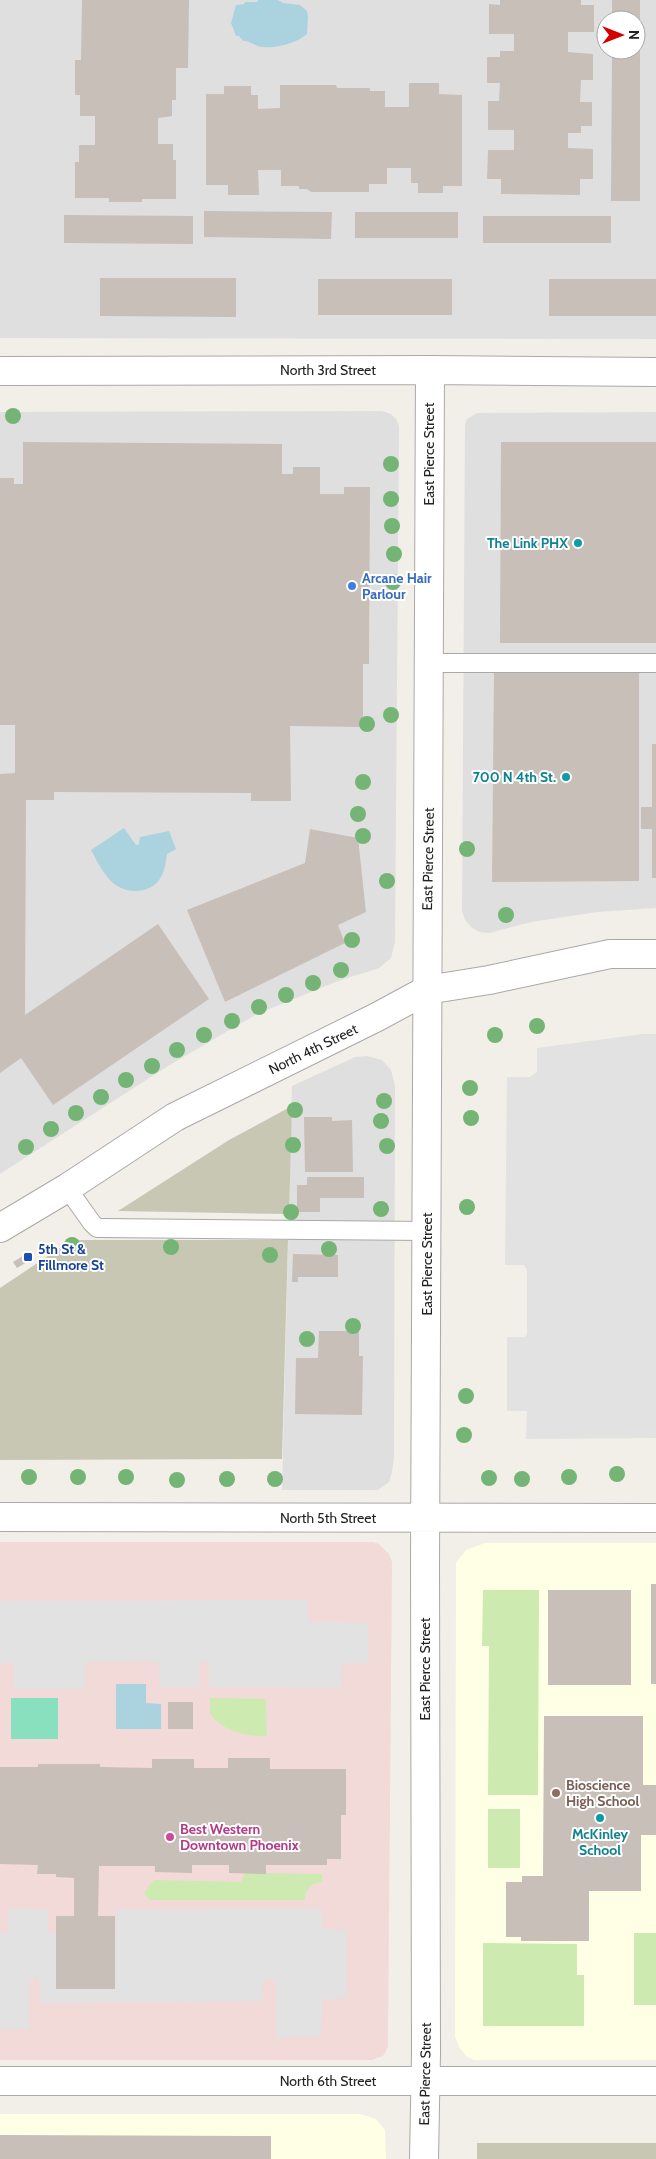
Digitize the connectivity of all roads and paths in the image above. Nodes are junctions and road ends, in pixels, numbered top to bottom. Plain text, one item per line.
1 (430, 370) junction
2 (0, 371) edge
3 (656, 372) edge
4 (429, 663) junction
5 (656, 663) edge
6 (656, 954) edge
7 (428, 990) junction
8 (67, 1188) junction
9 (0, 1228) edge
10 (427, 1231) junction
11 (0, 1517) edge
12 (426, 1518) junction
13 (656, 1518) edge
14 (0, 2081) edge
15 (424, 2081) junction
16 (656, 2081) edge
17 (424, 2159) edge

1 - 2 street, North 3rd Street
1 - 3 street, North 3rd Street
1 - 4 street, East Pierce Street
4 - 5 lane
4 - 7 street, East Pierce Street
6 - 7 street, North 4th Street
7 - 8 street, North 4th Street
7 - 10 street, East Pierce Street
8 - 9 street, North 4th Street
8 - 10 lane
10 - 12 street, East Pierce Street
11 - 12 street, North 5th Street
12 - 13 street, North 5th Street
12 - 15 street, East Pierce Street
14 - 15 street, North 6th Street
15 - 16 street, North 6th Street
15 - 17 street, East Pierce Street

